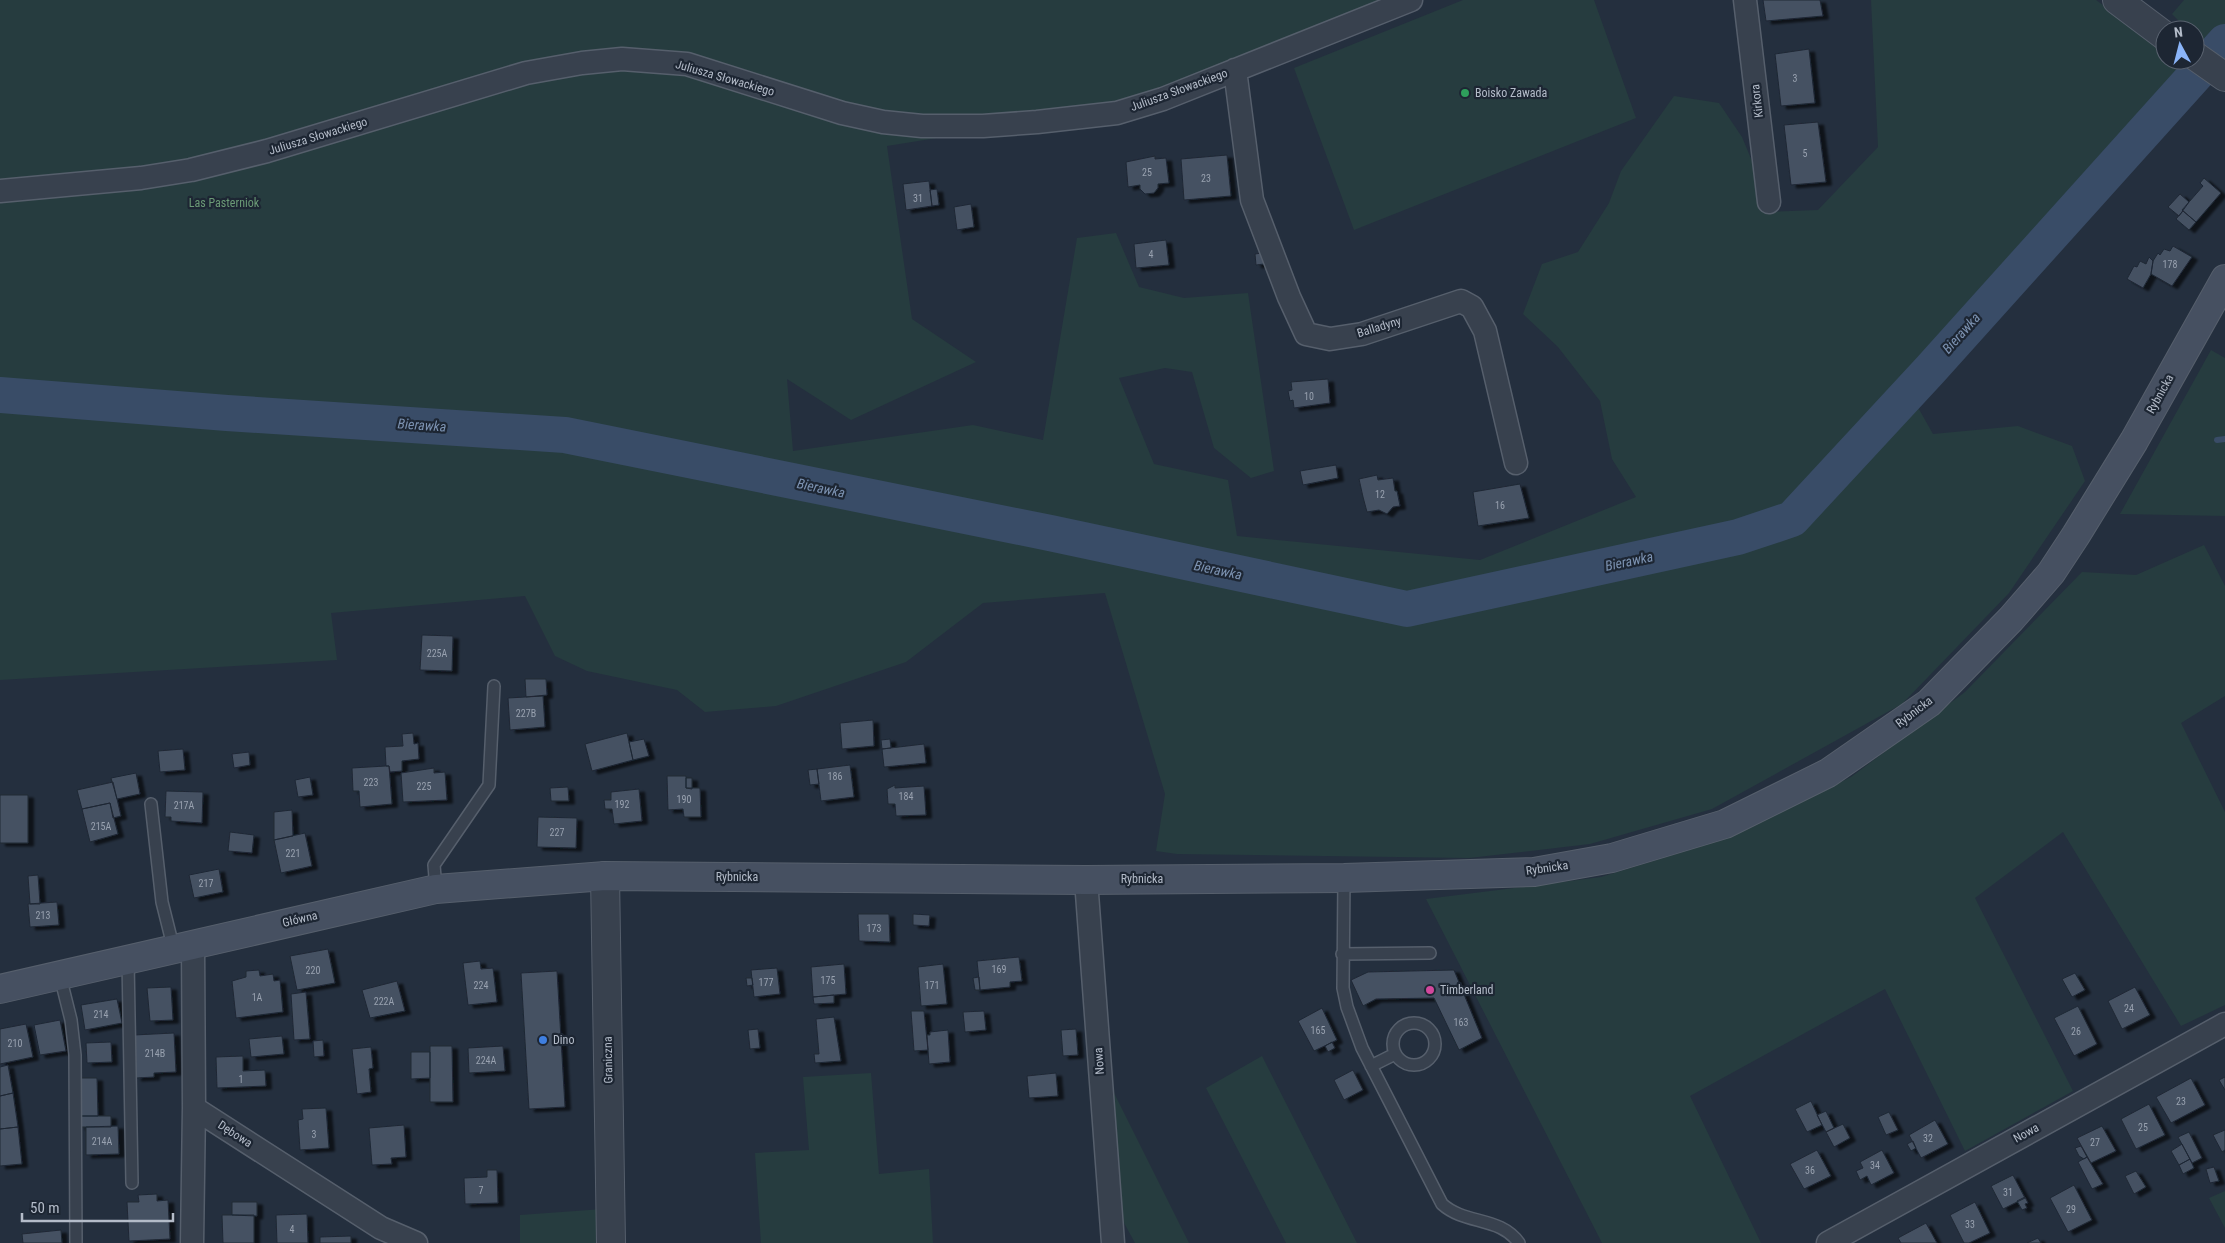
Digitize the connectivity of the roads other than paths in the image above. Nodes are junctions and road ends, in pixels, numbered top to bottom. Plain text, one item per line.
1 (1411, 0) edge
2 (1744, 0) edge
3 (2117, 0) edge
4 (2155, 28) edge
5 (2205, 62) edge
6 (1235, 70) junction
7 (2225, 76) edge
8 (0, 191) edge
9 (1769, 202) dead end
10 (2225, 279) edge
11 (1516, 463) dead end
12 (494, 686) dead end
13 (151, 804) dead end
14 (605, 876) junction
15 (1344, 878) junction
16 (1086, 880) junction
17 (436, 889) junction
18 (183, 947) junction
19 (1342, 954) junction
20 (1430, 954) dead end
21 (128, 960) junction
22 (60, 976) junction
23 (0, 989) edge
24 (2225, 1024) edge
25 (1395, 1054) dead end
26 (1370, 1066) junction
27 (194, 1108) junction
28 (132, 1183) dead end
29 (381, 1235) edge
30 (76, 1243) edge
31 (192, 1243) edge
32 (416, 1243) edge
33 (611, 1243) edge
34 (1113, 1243) edge
35 (1519, 1243) edge
36 (1828, 1243) edge

1 - 6 street, Juliusza Słowackiego
2 - 9 street, Kirkora
3 - 4 street
5 - 7 street
6 - 8 street, Juliusza Słowackiego
6 - 11 street, Balladyny
10 - 15 main road, Rybnicka
12 - 17 lane
13 - 18 lane
14 - 16 main road, Rybnicka
14 - 17 main road, Główna
14 - 33 street, Graniczna
15 - 16 main road, Rybnicka
15 - 19 lane
16 - 34 street, Nowa
17 - 18 main road, Główna
18 - 21 main road, Główna
18 - 27 street
19 - 20 lane
19 - 26 lane
21 - 22 main road, Główna
21 - 28 lane
22 - 23 main road, Główna
22 - 30 lane
24 - 36 street, Nowa
25 - 26 lane
26 - 35 lane
27 - 29 street, Dębowa
27 - 31 street
29 - 32 street, Dębowa

